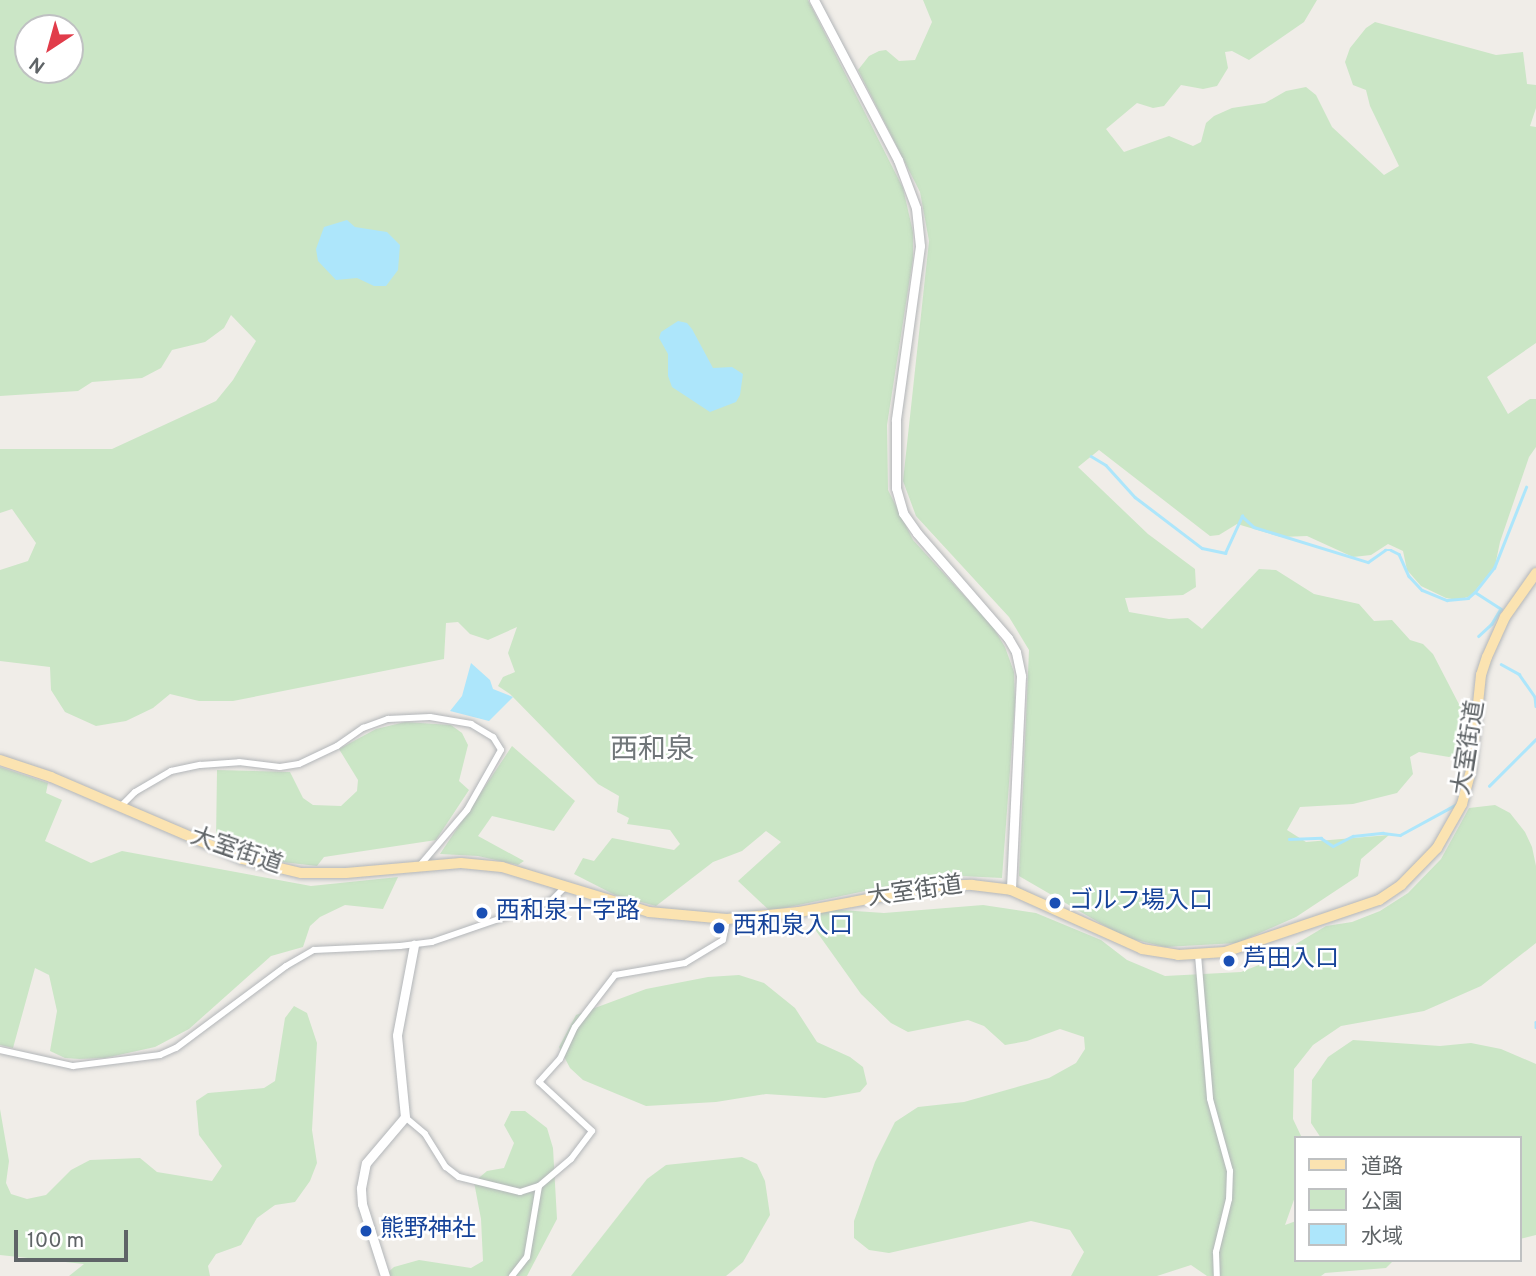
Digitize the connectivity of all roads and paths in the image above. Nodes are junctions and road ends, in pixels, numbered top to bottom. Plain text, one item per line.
1 (814, 0) edge
2 (1536, 573) edge
3 (0, 760) edge
4 (120, 807) junction
5 (421, 864) junction
6 (566, 886) junction
7 (1011, 890) junction
8 (727, 919) junction
9 (414, 945) junction
10 (1198, 955) junction
11 (0, 1050) edge
12 (405, 1117) junction
13 (539, 1186) junction
14 (385, 1276) edge
15 (512, 1276) edge
16 (1217, 1276) edge

1 - 7 street
2 - 10 main road, 大室街道
3 - 4 main road, 大室街道
4 - 5 main road, 大室街道
4 - 5 street
5 - 6 main road, 大室街道
6 - 8 main road, 大室街道
6 - 9 street
7 - 8 main road, 大室街道
7 - 10 main road, 大室街道
8 - 13 street
9 - 11 street
9 - 12 street
10 - 16 street
12 - 13 street
12 - 14 street
13 - 15 street

